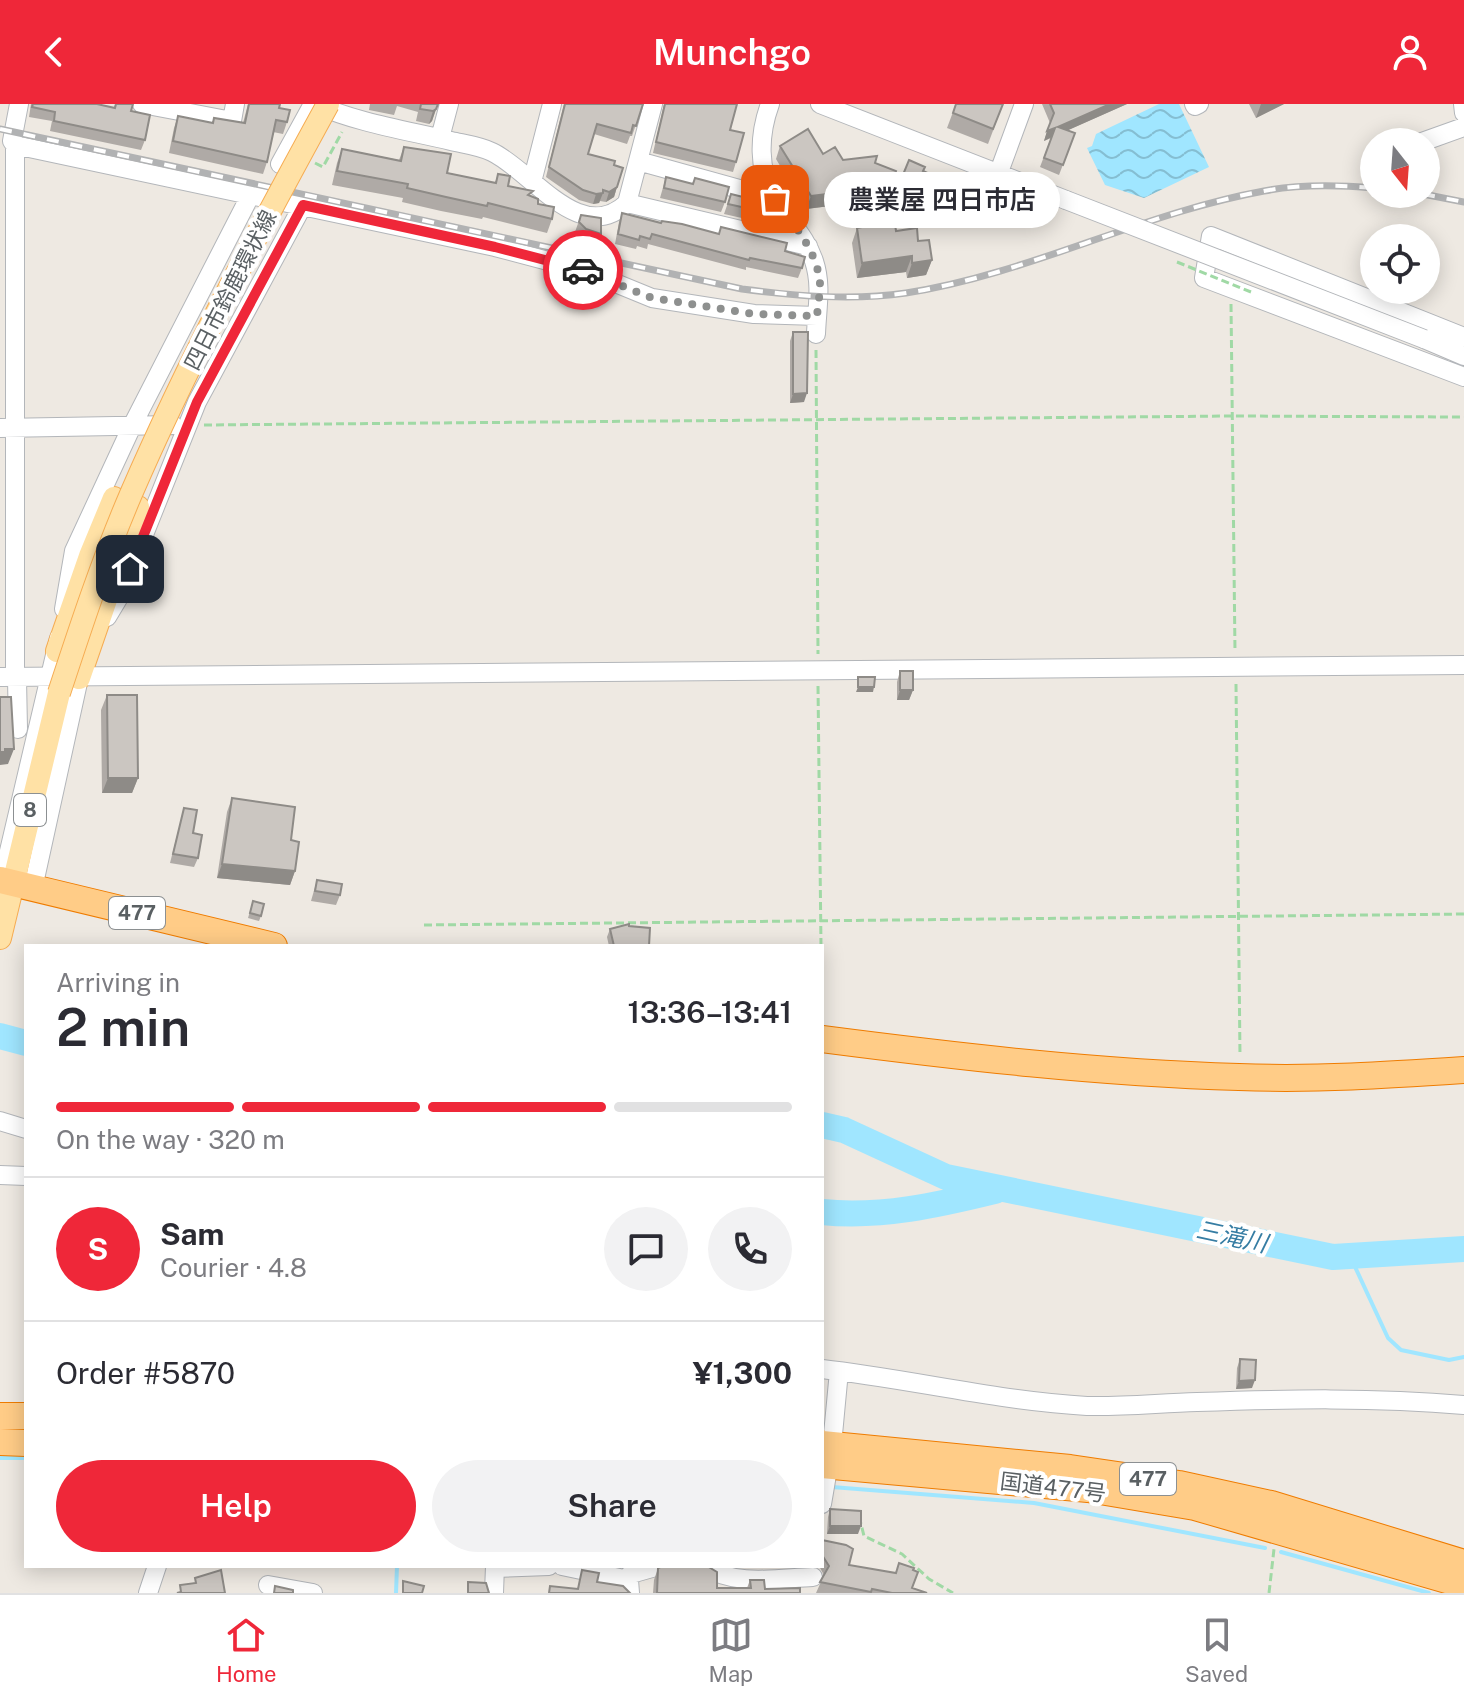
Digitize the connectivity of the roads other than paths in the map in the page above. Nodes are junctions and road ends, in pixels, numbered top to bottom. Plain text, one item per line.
1 (19, 104) edge
2 (142, 104) edge
3 (235, 104) edge
4 (314, 104) edge
5 (328, 104) edge
6 (449, 104) edge
7 (552, 104) edge
8 (653, 104) edge
9 (770, 104) edge
10 (820, 104) edge
11 (1024, 104) edge
12 (1463, 104) edge
13 (1464, 113) edge
14 (1464, 127) edge
15 (1440, 136) edge
16 (440, 138) junction
17 (15, 145) junction
18 (638, 161) junction
19 (280, 164) dead end
20 (999, 172) junction
21 (7, 179) edge
22 (532, 182) junction
23 (251, 194) junction
24 (775, 199) junction
25 (627, 203) junction
26 (303, 205) junction
27 (808, 246) junction
28 (208, 280) junction
29 (251, 302) junction
30 (217, 311) junction
31 (1464, 337) edge
32 (1464, 356) edge
33 (1464, 377) edge
34 (188, 425) junction
35 (132, 426) junction
36 (7, 428) edge
37 (95, 632) junction
38 (57, 651) junction
39 (1464, 665) edge
40 (11, 678) edge
41 (79, 678) junction
42 (54, 685) junction
43 (18, 729) dead end
44 (12, 883) edge
45 (1, 932) edge
46 (266, 944) edge
47 (824, 1039) edge
48 (1464, 1070) edge
49 (0, 1121) edge
50 (24, 1128) edge
51 (0, 1175) edge
52 (24, 1176) edge
53 (830, 1370) edge
54 (1464, 1405) edge
55 (0, 1416) edge
56 (24, 1416) edge
57 (0, 1442) edge
58 (24, 1443) edge
59 (826, 1455) edge
60 (824, 1480) edge
61 (1464, 1563) edge
62 (156, 1568) edge
63 (272, 1568) edge
64 (495, 1568) edge
65 (569, 1568) edge
66 (652, 1568) edge
67 (707, 1568) edge
68 (813, 1579) edge
69 (721, 1584) edge
70 (1464, 1584) edge
71 (628, 1586) edge
72 (267, 1589) edge
73 (148, 1593) edge
74 (313, 1593) edge
75 (494, 1593) edge
76 (1463, 1593) edge

1 - 17 street
2 - 3 street
4 - 16 street
4 - 19 street
5 - 30 main road, 四日市鈴鹿環状線 / 8, bridge
6 - 16 street
7 - 22 street
8 - 18 street
9 - 24 street
10 - 20 street
11 - 20 street
12 - 13 street
14 - 15 street
16 - 22 street
17 - 21 street
17 - 23 street
18 - 24 street
18 - 25 street
20 - 32 street, bridge
21 - 36 street
22 - 25 street
23 - 26 street
23 - 28 street
24 - 27 street
25 - 27 street
26 - 27 street
26 - 29 street
28 - 29 street
28 - 35 street
29 - 34 street
30 - 37 main road, 8, bridge
30 - 38 main road, 8, bridge
30 - 42 main road, 四日市鈴鹿環状線 / 8, bridge
31 - 33 street
34 - 35 street
34 - 37 street
35 - 36 street
35 - 38 street
36 - 40 street
37 - 41 main road, 8
38 - 42 street
39 - 41 street
40 - 42 street
40 - 43 street
41 - 42 street
41 - 44 street
42 - 44 main road, 四日市鈴鹿環状線 / 8
44 - 45 main road, 四日市鈴鹿環状線 / 8
44 - 46 highway, 477
47 - 48 highway
49 - 50 street
51 - 52 street
53 - 54 street
53 - 59 street
55 - 56 highway
57 - 58 highway
59 - 60 street
59 - 61 highway, 国道477号 / 477
59 - 70 highway, 国道477号 / 477
62 - 73 street
63 - 72 street
64 - 75 street
65 - 71 street
66 - 71 street
67 - 69 street
68 - 69 street
70 - 76 street
72 - 74 street

